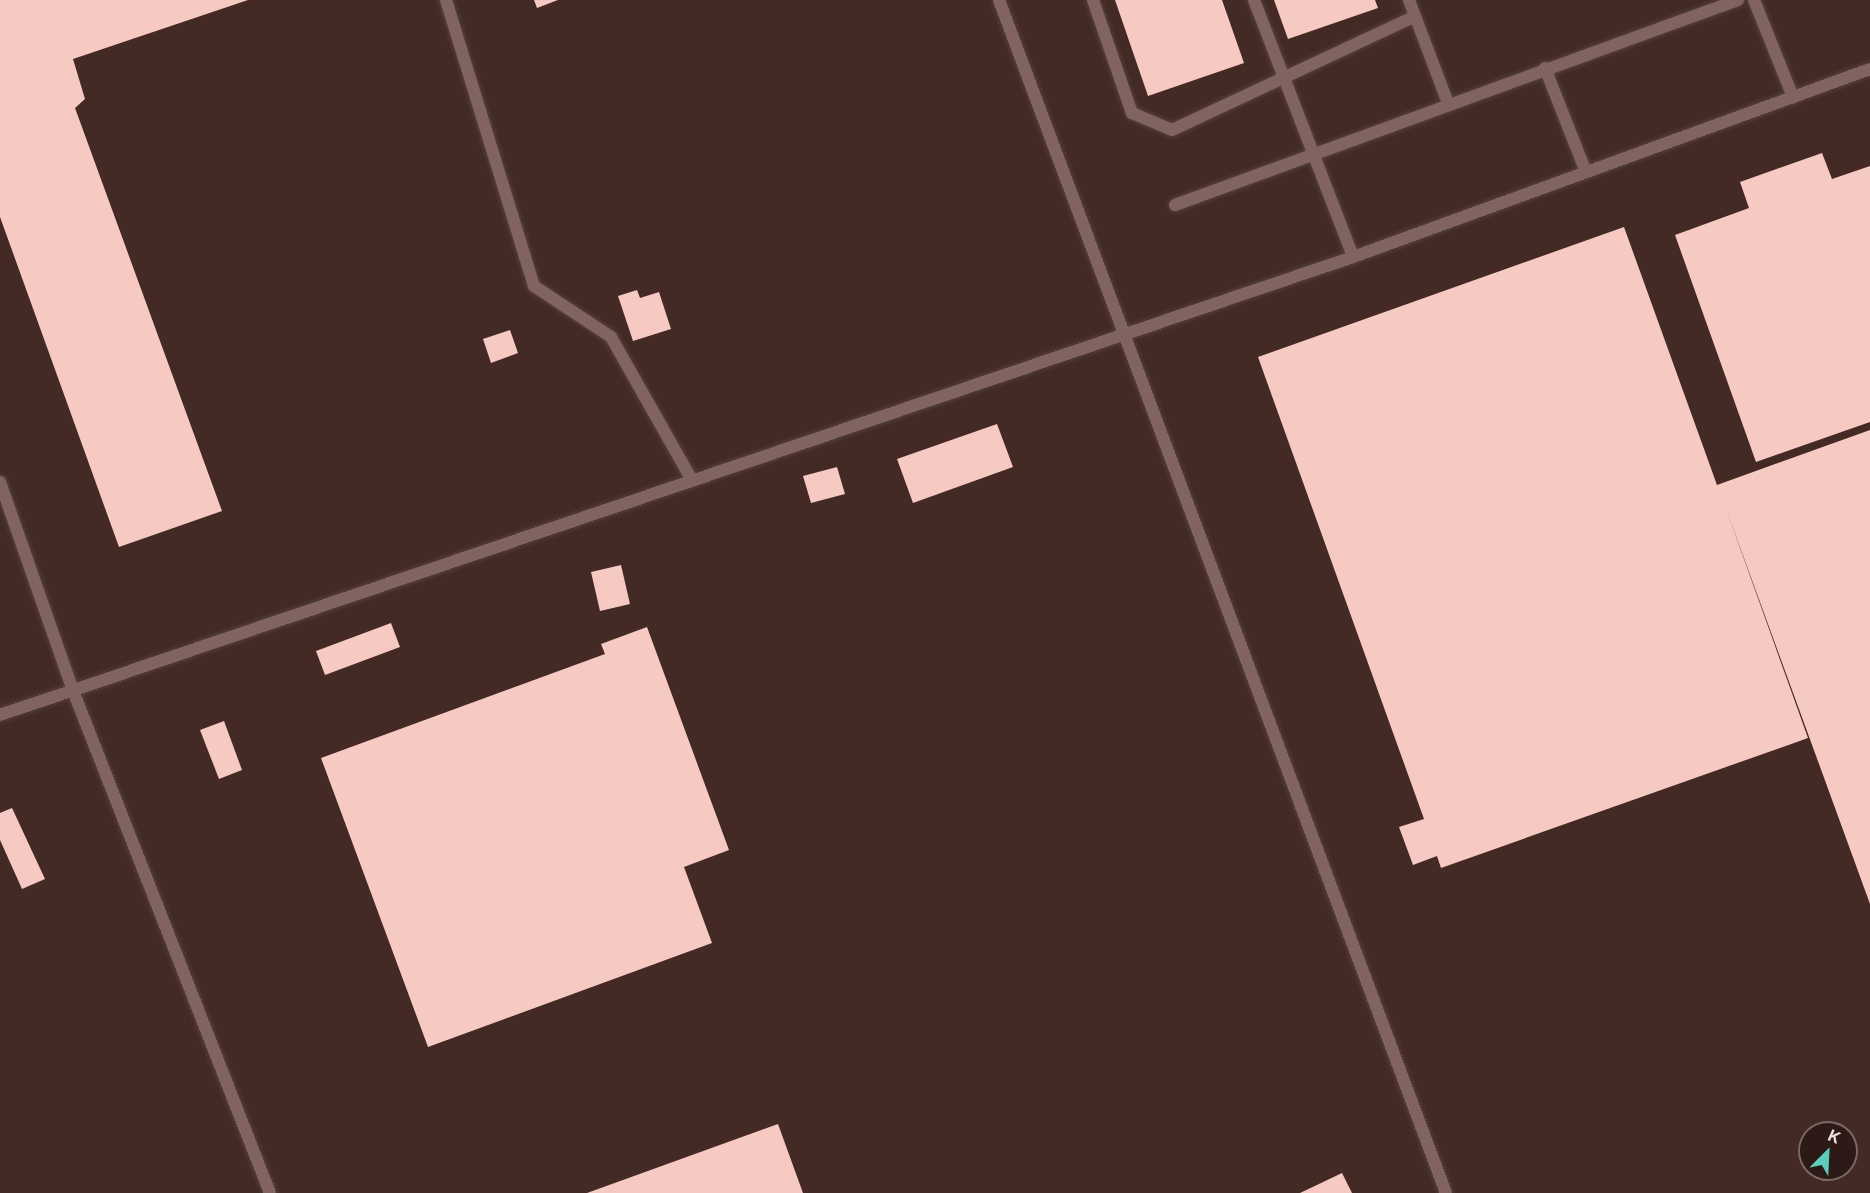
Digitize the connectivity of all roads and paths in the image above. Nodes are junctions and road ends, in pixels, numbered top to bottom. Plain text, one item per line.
1 (446, 0) edge
2 (999, 0) edge
3 (1093, 0) edge
4 (1254, 0) edge
5 (1409, 0) edge
6 (1738, 0) edge
7 (1754, 0) edge
8 (1415, 16) junction
9 (1545, 68) junction
10 (1870, 69) edge
11 (1284, 77) junction
12 (1793, 97) junction
13 (1448, 103) junction
14 (1312, 158) junction
15 (1586, 172) junction
16 (1175, 205) dead end
17 (1353, 257) junction
18 (1125, 334) junction
19 (692, 480) junction
20 (0, 482) edge
21 (72, 688) junction
22 (0, 715) edge
23 (270, 1193) edge
24 (1446, 1193) edge

1 - 19 street
2 - 18 street
3 - 11 street
4 - 11 street
5 - 8 street
6 - 9 street
7 - 12 street
8 - 11 street
8 - 13 street
9 - 13 street
9 - 15 street
10 - 12 street
11 - 14 street
12 - 15 street
13 - 14 street
14 - 16 street
14 - 17 street
15 - 17 street
17 - 18 street
18 - 19 street
18 - 24 street
19 - 21 street
20 - 21 street
21 - 22 street
21 - 23 street

